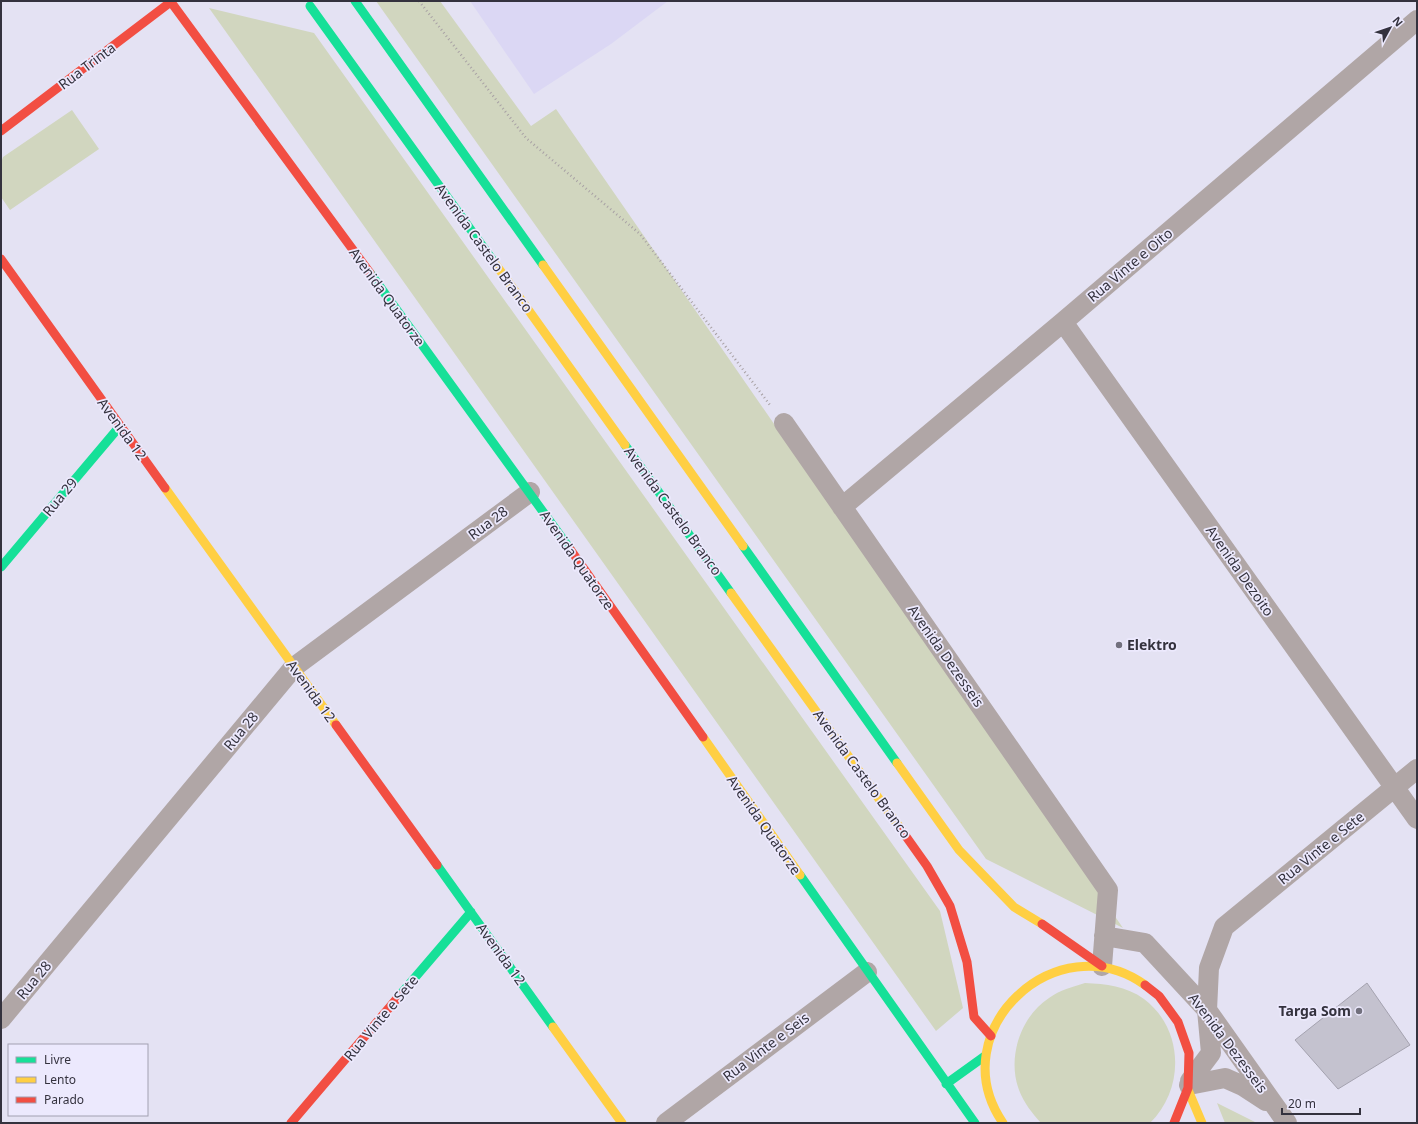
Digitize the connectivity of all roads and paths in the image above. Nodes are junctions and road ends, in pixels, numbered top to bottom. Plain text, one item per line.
1 (355, 1) edge
2 (419, 1) edge
3 (172, 2) edge
4 (310, 4) edge
5 (1417, 20) edge
6 (1, 131) edge
7 (1, 259) edge
8 (1063, 322) junction
9 (784, 423) joint
10 (120, 426) junction
11 (530, 492) junction
12 (842, 507) junction
13 (1, 567) edge
14 (294, 667) junction
15 (1417, 769) edge
16 (1394, 788) junction
17 (1417, 819) edge
18 (471, 912) junction
19 (1104, 936) junction
20 (1102, 966) junction
21 (867, 972) junction
22 (1207, 1010) junction
23 (1, 1019) edge
24 (991, 1036) junction
25 (986, 1056) junction
26 (946, 1084) junction
27 (1189, 1085) junction
28 (1282, 1115) edge
29 (291, 1123) edge
30 (622, 1123) edge
31 (666, 1123) edge
32 (975, 1123) edge
33 (1003, 1123) edge
34 (1174, 1123) edge
35 (1202, 1123) edge

1 - 20 street
2 - 9 path
3 - 6 street, Rua Trinta
3 - 11 street, Avenida Quatorze
4 - 24 street, Avenida Castelo Branco
5 - 8 street, Rua Vinte e Oito
7 - 10 street, Avenida 12
8 - 12 street, Rua Vinte e Oito
8 - 16 street, Avenida Dezoito
9 - 12 street, Avenida Dezesseis
10 - 13 street, Rua 29
10 - 14 street, Avenida 12
11 - 14 street, Rua 28
11 - 21 street, Avenida Quatorze
12 - 19 street, Avenida Dezesseis
14 - 18 street, Avenida 12
14 - 23 street, Rua 28
15 - 16 street, Rua Vinte e Sete
16 - 17 street, Avenida Dezoito
16 - 22 street, Rua Vinte e Sete
18 - 29 street, Rua Vinte e Sete
18 - 30 street, Avenida 12
19 - 20 street
19 - 22 street, Avenida Dezesseis
20 - 24 street
20 - 27 street
21 - 26 street, Avenida Quatorze
21 - 31 street, Rua Vinte e Seis
22 - 27 street
22 - 28 street, Avenida Dezesseis
24 - 25 street
25 - 26 street
25 - 33 street
26 - 32 street, Avenida Quatorze
27 - 28 street
27 - 34 street
27 - 35 street

